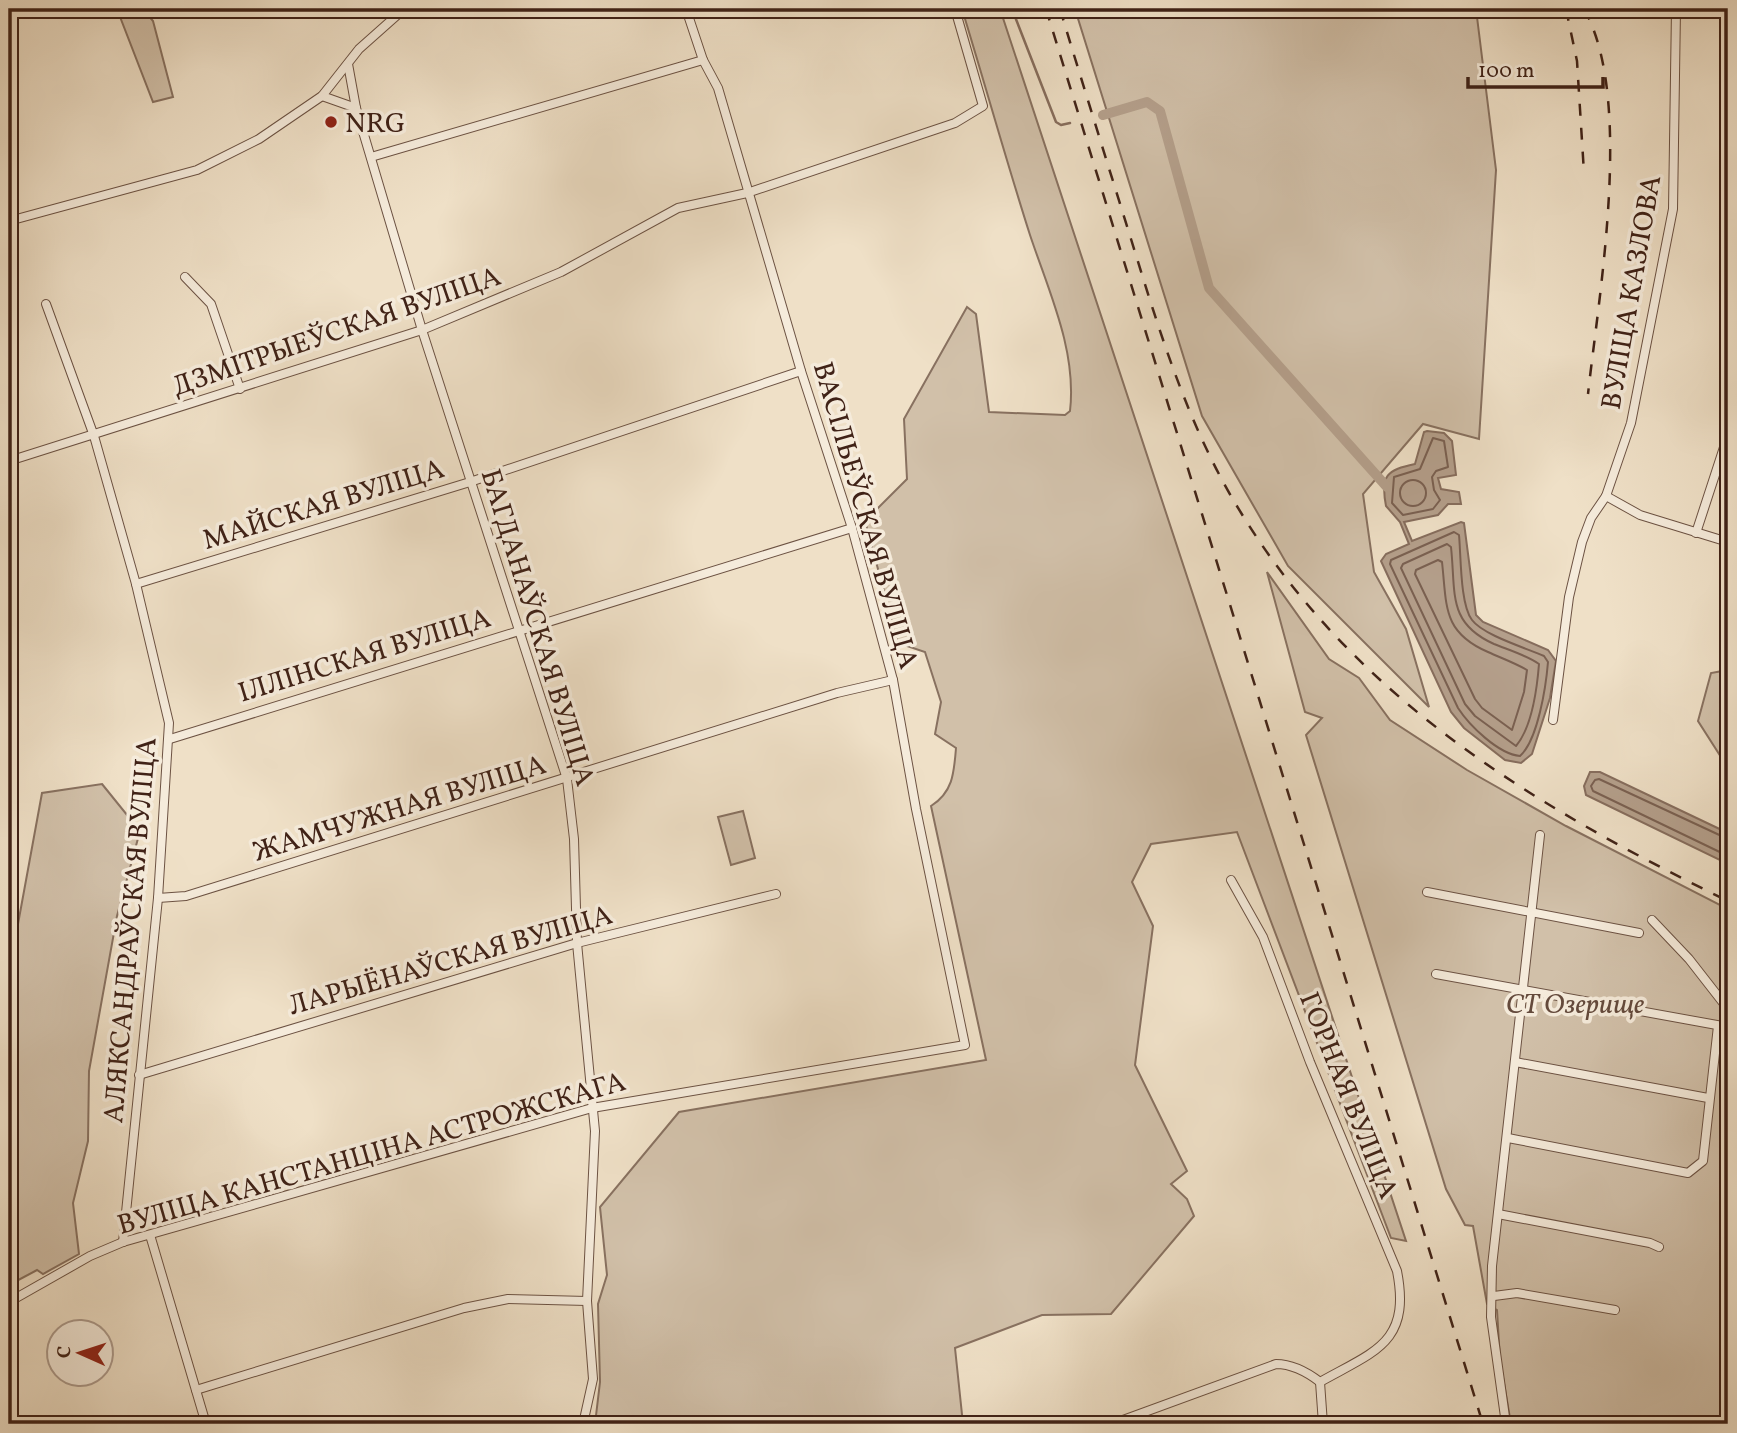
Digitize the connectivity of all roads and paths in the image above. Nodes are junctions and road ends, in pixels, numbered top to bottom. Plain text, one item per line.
1 (404, 9) edge
2 (686, 9) edge
3 (955, 9) edge
4 (1676, 9) edge
5 (703, 60) junction
6 (348, 64) junction
7 (322, 96) junction
8 (356, 108) junction
9 (372, 158) junction
10 (747, 193) junction
11 (9, 221) edge
12 (185, 277) dead end
13 (46, 304) dead end
14 (422, 330) junction
15 (801, 371) junction
16 (240, 389) junction
17 (1728, 435) edge
18 (94, 436) junction
19 (9, 461) edge
20 (470, 482) junction
21 (1606, 496) junction
22 (852, 528) junction
23 (1696, 533) junction
24 (1728, 542) edge
25 (136, 584) junction
26 (517, 630) junction
27 (893, 680) junction
28 (1553, 720) dead end
29 (170, 739) junction
30 (567, 779) junction
31 (1540, 835) dead end
32 (1231, 880) dead end
33 (1427, 892) dead end
34 (776, 894) dead end
35 (158, 898) junction
36 (1533, 912) junction
37 (1651, 920) dead end
38 (1639, 933) dead end
39 (577, 943) junction
40 (1436, 974) dead end
41 (1524, 988) junction
42 (1728, 1009) edge
43 (1718, 1026) junction
44 (1728, 1027) edge
45 (965, 1045) joint
46 (1516, 1062) junction
47 (139, 1075) junction
48 (1708, 1098) junction
49 (592, 1108) junction
50 (1508, 1138) junction
51 (1497, 1214) junction
52 (150, 1235) junction
53 (123, 1242) junction
54 (1659, 1247) dead end
55 (1493, 1300) junction
56 (9, 1301) edge
57 (587, 1301) junction
58 (1615, 1310) dead end
59 (1320, 1382) junction
60 (196, 1390) junction
61 (206, 1424) edge
62 (583, 1424) edge
63 (1112, 1424) edge
64 (1322, 1424) edge
65 (1506, 1424) edge

1 - 6 street
2 - 5 street, ВАСІЛЬЕЎСКАЯ ВУЛІЦА
3 - 10 street, ДЗМІТРЫЕЎСКАЯ ВУЛІЦА
4 - 21 street, ВУЛІЦА КАЗЛОВА
5 - 9 street
5 - 10 street, ВАСІЛЬЕЎСКАЯ ВУЛІЦА
6 - 7 street
6 - 8 street, БАГДАНАЎСКАЯ ВУЛІЦА
7 - 8 street
7 - 11 street
8 - 9 street, БАГДАНАЎСКАЯ ВУЛІЦА
9 - 14 street, БАГДАНАЎСКАЯ ВУЛІЦА
10 - 14 street, ДЗМІТРЫЕЎСКАЯ ВУЛІЦА
10 - 15 street, ВАСІЛЬЕЎСКАЯ ВУЛІЦА
12 - 16 street
13 - 18 street, АЛЯКСАНДРАЎСКАЯ ВУЛІЦА
14 - 16 street, ДЗМІТРЫЕЎСКАЯ ВУЛІЦА
14 - 20 street, БАГДАНАЎСКАЯ ВУЛІЦА
15 - 20 street, МАЙСКАЯ ВУЛІЦА
15 - 22 street, ВАСІЛЬЕЎСКАЯ ВУЛІЦА
16 - 18 street, ДЗМІТРЫЕЎСКАЯ ВУЛІЦА
17 - 23 street
18 - 19 street, ДЗМІТРЫЕЎСКАЯ ВУЛІЦА
18 - 25 street, АЛЯКСАНДРАЎСКАЯ ВУЛІЦА
20 - 25 street, МАЙСКАЯ ВУЛІЦА
20 - 26 street, БАГДАНАЎСКАЯ ВУЛІЦА
21 - 23 street
21 - 28 street, ВУЛІЦА КАЗЛОВА
22 - 26 street, ІЛЛІНСКАЯ ВУЛІЦА
22 - 27 street, ВАСІЛЬЕЎСКАЯ ВУЛІЦА
23 - 24 street
25 - 29 street, АЛЯКСАНДРАЎСКАЯ ВУЛІЦА
26 - 29 street, ІЛЛІНСКАЯ ВУЛІЦА
26 - 30 street, БАГДАНАЎСКАЯ ВУЛІЦА
27 - 30 street, ЖАМЧУЖНАЯ ВУЛІЦА
27 - 45 street, ВАСІЛЬЕЎСКАЯ ВУЛІЦА
29 - 35 street, АЛЯКСАНДРАЎСКАЯ ВУЛІЦА
30 - 35 street, ЖАМЧУЖНАЯ ВУЛІЦА
30 - 39 street, БАГДАНАЎСКАЯ ВУЛІЦА
31 - 36 street
32 - 59 street, ГОРНАЯ ВУЛІЦА
33 - 36 street
34 - 39 street, ЛАРЫЁНАЎСКАЯ ВУЛІЦА
35 - 47 street, АЛЯКСАНДРАЎСКАЯ ВУЛІЦА
36 - 38 street
36 - 41 street
37 - 42 street
39 - 47 street, ЛАРЫЁНАЎСКАЯ ВУЛІЦА
39 - 49 street, БАГДАНАЎСКАЯ ВУЛІЦА
40 - 41 street
41 - 43 street
41 - 46 street
43 - 44 street
43 - 48 street
45 - 49 street, ВУЛІЦА КАНСТАНЦІНА АСТРОЖСКАГА
46 - 48 street
46 - 50 street
47 - 53 street, АЛЯКСАНДРАЎСКАЯ ВУЛІЦА
48 - 50 street
49 - 52 street, ВУЛІЦА КАНСТАНЦІНА АСТРОЖСКАГА
49 - 57 street, БАГДАНАЎСКАЯ ВУЛІЦА
50 - 51 street
51 - 54 street
51 - 55 street
52 - 53 street, ВУЛІЦА КАНСТАНЦІНА АСТРОЖСКАГА
52 - 60 street
53 - 56 street, ВУЛІЦА КАНСТАНЦІНА АСТРОЖСКАГА
55 - 58 street
55 - 65 street
57 - 60 street
57 - 62 street, БАГДАНАЎСКАЯ ВУЛІЦА
59 - 63 street
59 - 64 street
60 - 61 street

